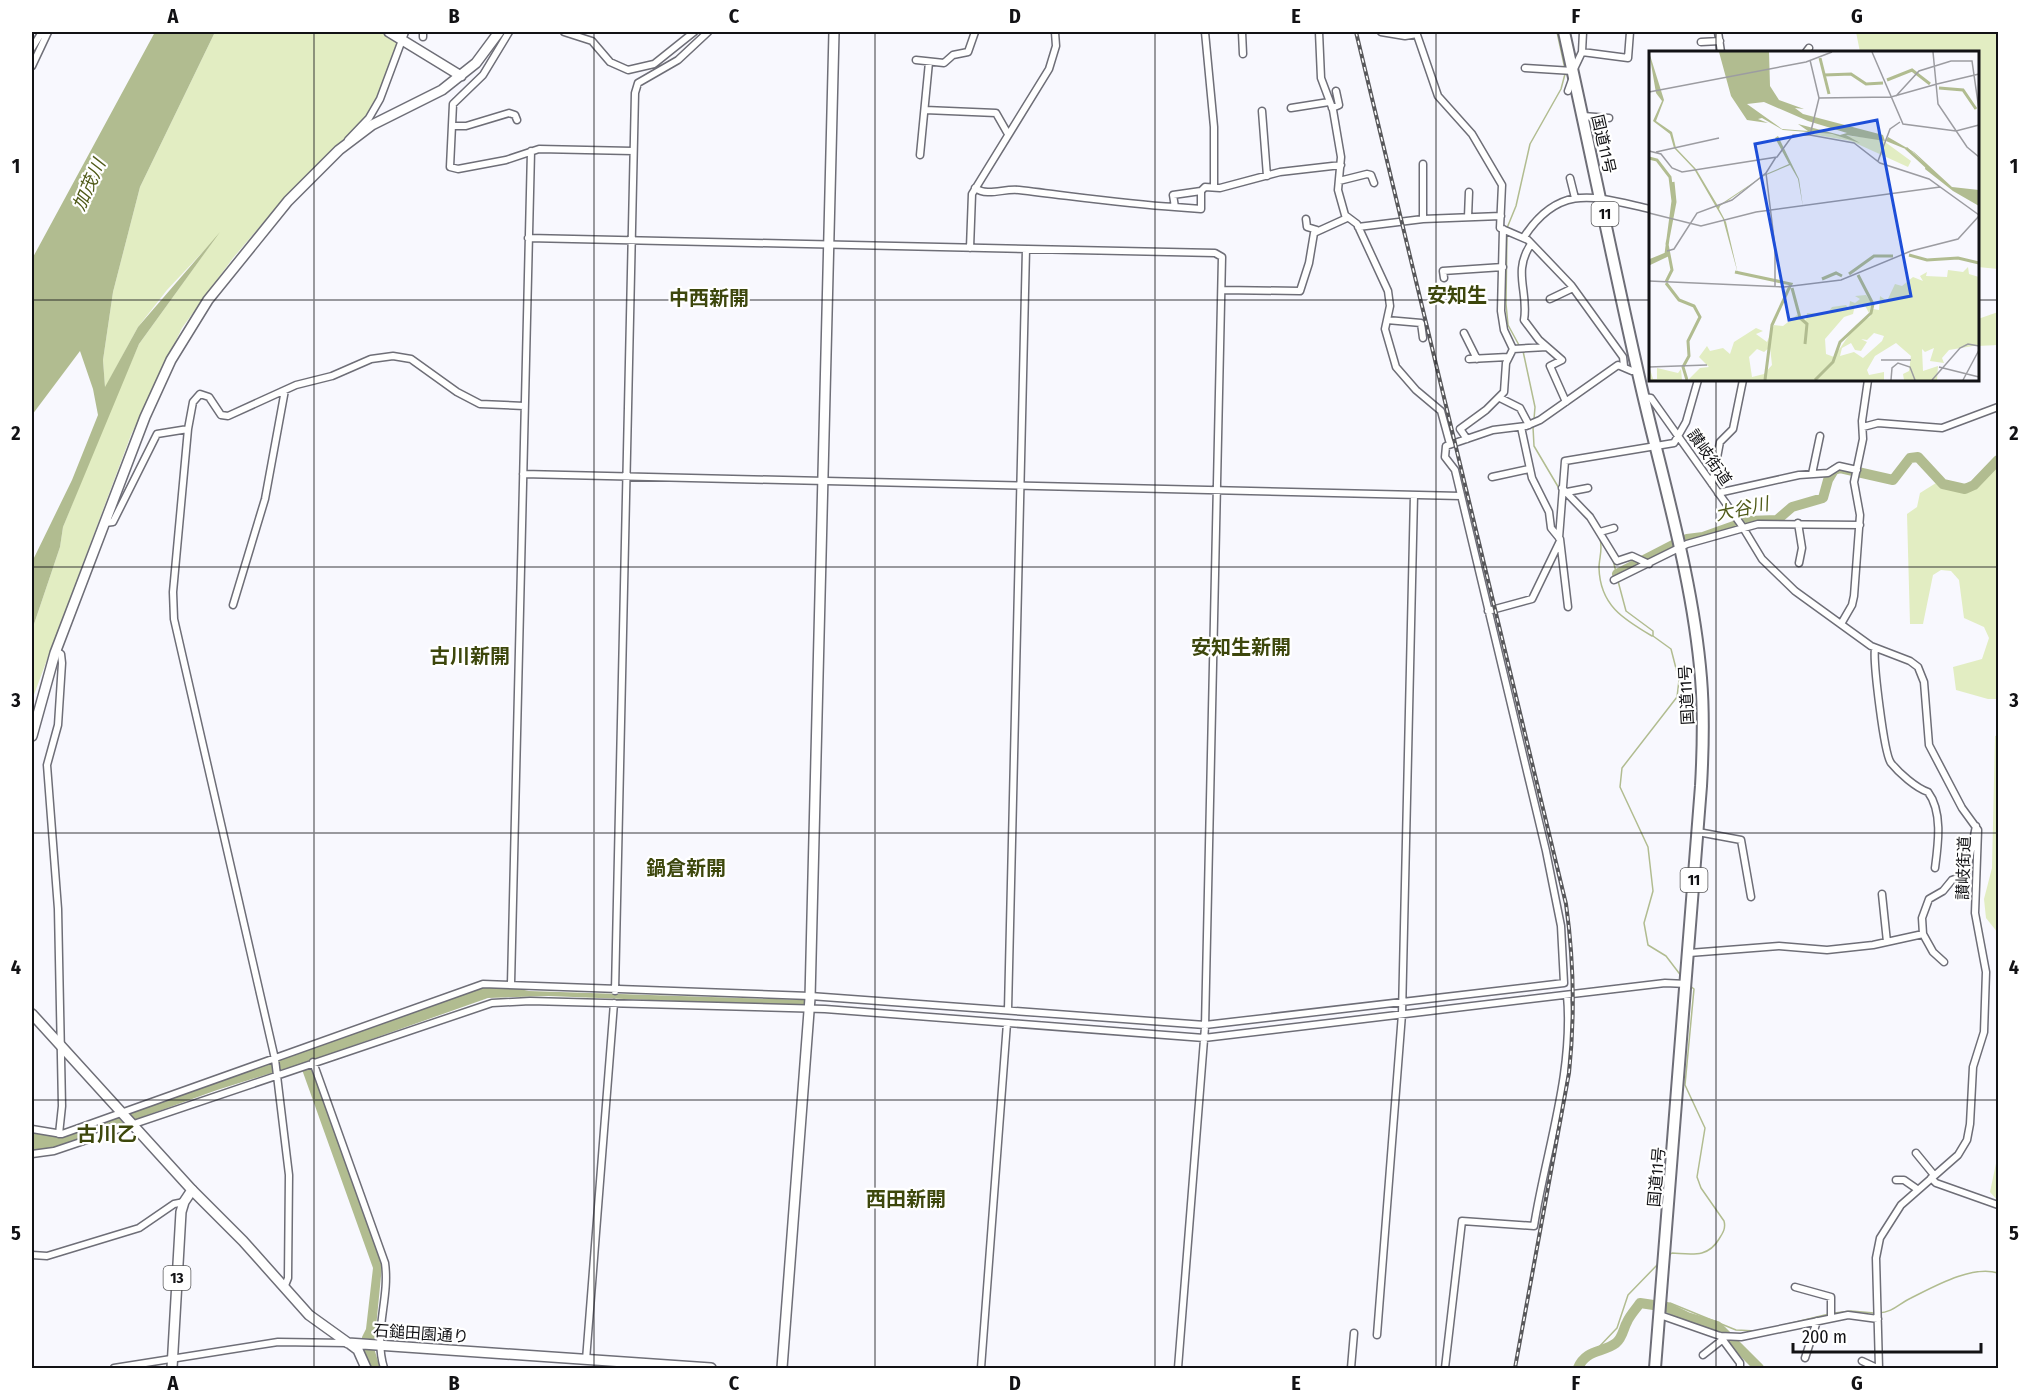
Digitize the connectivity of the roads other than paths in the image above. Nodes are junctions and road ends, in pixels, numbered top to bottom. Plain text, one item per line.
1 (42, 32) edge
2 (48, 32) edge
3 (499, 32) edge
4 (509, 32) edge
5 (564, 32) edge
6 (694, 32) edge
7 (708, 32) edge
8 (834, 32) edge
9 (975, 32) edge
10 (1056, 32) edge
11 (1205, 32) edge
12 (1242, 32) edge
13 (1319, 32) edge
14 (1381, 32) edge
15 (1564, 32) edge
16 (1583, 32) edge
17 (1630, 32) edge
18 (1718, 32) edge
19 (1417, 33) edge
20 (400, 36) edge
21 (1720, 41) junction
22 (1701, 42) dead end
23 (32, 48) edge
24 (1721, 51) edge
25 (1582, 52) junction
26 (1243, 54) dead end
27 (916, 60) dead end
28 (929, 62) junction
29 (32, 66) edge
30 (1526, 68) dead end
31 (1573, 74) junction
32 (461, 76) junction
33 (1336, 91) dead end
34 (1568, 91) dead end
35 (1330, 105) junction
36 (1291, 108) dead end
37 (925, 110) junction
38 (1262, 111) dead end
39 (1583, 116) junction
40 (1609, 117) dead end
41 (517, 120) dead end
42 (452, 126) junction
43 (1008, 134) junction
44 (344, 145) junction
45 (531, 151) junction
46 (633, 151) junction
47 (920, 155) dead end
48 (1423, 164) dead end
49 (1341, 165) junction
50 (1267, 176) junction
51 (1570, 178) dead end
52 (1339, 181) junction
53 (1374, 183) dead end
54 (1214, 187) junction
55 (975, 188) junction
56 (1201, 190) junction
57 (1469, 192) dead end
58 (1575, 198) junction
59 (1601, 198) junction
60 (1175, 207) junction
61 (1649, 209) edge
62 (1501, 216) junction
63 (1468, 217) junction
64 (1347, 218) junction
65 (1306, 219) dead end
66 (1423, 219) junction
67 (1358, 227) junction
68 (1503, 229) junction
69 (1317, 230) junction
70 (1524, 237) junction
71 (528, 238) junction
72 (632, 240) junction
73 (1531, 244) junction
74 (829, 245) junction
75 (969, 248) junction
76 (1026, 249) junction
77 (1503, 267) junction
78 (1444, 278) dead end
79 (1573, 288) junction
80 (1222, 290) junction
81 (1550, 299) dead end
82 (1387, 320) junction
83 (1464, 333) dead end
84 (1423, 338) dead end
85 (1547, 347) junction
86 (1513, 349) junction
87 (1508, 357) junction
88 (1624, 366) junction
89 (1637, 370) junction
90 (1698, 381) edge
91 (1743, 381) edge
92 (1868, 381) edge
93 (285, 390) junction
94 (1643, 397) junction
95 (1500, 398) junction
96 (1566, 402) junction
97 (524, 406) junction
98 (1998, 407) edge
99 (1529, 425) junction
100 (1521, 427) junction
101 (1863, 427) junction
102 (188, 429) junction
103 (1678, 434) junction
104 (1820, 436) dead end
105 (1467, 439) junction
106 (1450, 444) junction
107 (1655, 446) junction
108 (1529, 469) junction
109 (1857, 470) junction
110 (523, 474) junction
111 (1812, 474) junction
112 (626, 477) junction
113 (1492, 477) dead end
114 (823, 482) junction
115 (1712, 484) junction
116 (1020, 486) junction
117 (1588, 488) dead end
118 (1565, 490) junction
119 (1217, 491) junction
120 (1718, 493) junction
121 (1414, 495) junction
122 (1461, 496) junction
123 (105, 522) junction
124 (1798, 524) junction
125 (1741, 525) junction
126 (1860, 525) junction
127 (1614, 528) dead end
128 (1600, 532) junction
129 (1559, 539) junction
130 (1679, 548) junction
131 (1799, 563) dead end
132 (1649, 564) junction
133 (1614, 580) dead end
134 (233, 605) dead end
135 (1568, 607) dead end
136 (1488, 611) junction
137 (1841, 624) junction
138 (1875, 648) junction
139 (56, 651) junction
140 (32, 736) edge
141 (1976, 826) junction
142 (1698, 832) junction
143 (1935, 868) dead end
144 (1882, 894) dead end
145 (1751, 897) dead end
146 (1923, 934) junction
147 (1887, 942) junction
148 (1689, 953) junction
149 (1944, 962) dead end
150 (511, 984) junction
151 (1687, 984) junction
152 (615, 991) junction
153 (1567, 994) junction
154 (614, 1003) junction
155 (810, 1003) junction
156 (1402, 1008) junction
157 (1008, 1010) junction
158 (32, 1014) edge
159 (1008, 1023) junction
160 (1205, 1026) junction
161 (1204, 1036) junction
162 (61, 1043) junction
163 (275, 1060) junction
164 (313, 1062) junction
165 (276, 1074) junction
166 (124, 1113) junction
167 (134, 1124) junction
168 (32, 1128) edge
169 (59, 1134) junction
170 (1916, 1153) dead end
171 (32, 1154) edge
172 (1933, 1177) junction
173 (1896, 1180) dead end
174 (192, 1190) junction
175 (1917, 1190) junction
176 (184, 1202) junction
177 (1998, 1205) edge
178 (32, 1255) edge
179 (1795, 1287) dead end
180 (284, 1288) junction
181 (1660, 1315) junction
182 (1832, 1315) junction
183 (1878, 1315) junction
184 (1817, 1321) junction
185 (1354, 1333) dead end
186 (1377, 1335) dead end
187 (1721, 1338) junction
188 (348, 1343) junction
189 (379, 1346) junction
190 (1703, 1355) dead end
191 (1805, 1358) dead end
192 (586, 1360) junction
193 (1862, 1361) dead end
194 (173, 1364) edge
195 (114, 1368) edge
196 (366, 1368) edge
197 (384, 1368) edge
198 (711, 1368) edge
199 (782, 1368) edge
200 (981, 1368) edge
201 (1178, 1368) edge
202 (1351, 1368) edge
203 (1445, 1368) edge
204 (1655, 1368) edge
205 (1740, 1368) edge
206 (1878, 1368) edge

1 - 23 street
2 - 29 street
3 - 32 street
4 - 42 street
5 - 6 street
7 - 46 street
8 - 74 street
9 - 28 street
10 - 43 street
11 - 54 street
12 - 26 street
13 - 35 street
14 - 19 street
15 - 31 highway, 国道11号 / 11
16 - 25 street
17 - 25 street
18 - 21 street
19 - 62 street
20 - 32 street
20 - 44 street
21 - 22 street
21 - 24 street
25 - 31 street
27 - 28 street
28 - 37 street
30 - 31 street
31 - 34 street
31 - 39 highway, 国道11号 / 11
32 - 44 street
33 - 35 street
35 - 36 street
35 - 49 street
37 - 43 street
37 - 47 street
38 - 50 street
39 - 40 street
39 - 59 highway, 国道11号 / 11
41 - 42 street
42 - 45 street
43 - 55 street
44 - 123 street
45 - 46 street
45 - 71 street
46 - 72 street
48 - 66 street
49 - 50 street
49 - 52 street
50 - 54 street
51 - 58 street
52 - 53 street
52 - 64 street
54 - 56 street
55 - 60 street
55 - 75 street
56 - 60 street
56 - 60 street
57 - 63 street
58 - 59 street
58 - 70 street
59 - 61 street
59 - 89 highway, 国道11号 / 11
62 - 63 street
62 - 68 street
63 - 66 street
64 - 67 street
64 - 69 street
65 - 69 street
66 - 67 street
67 - 82 street
68 - 70 street
68 - 77 street
69 - 80 street
70 - 73 street
71 - 72 street
71 - 97 street
72 - 74 street
72 - 112 street
73 - 79 street
73 - 85 street
74 - 75 street
74 - 114 street
75 - 76 street
76 - 80 street
76 - 116 street
77 - 78 street
77 - 86 street
79 - 81 street
79 - 88 street
80 - 119 street
82 - 84 street
82 - 106 street
83 - 87 street
85 - 86 street
85 - 96 street
86 - 87 street
87 - 95 street
88 - 89 street
88 - 96 street
89 - 94 highway, 国道11号 / 11
90 - 103 street
91 - 115 street
92 - 101 street
93 - 97 street
93 - 102 street
93 - 134 street
94 - 103 street, 讃岐街道
94 - 107 highway, 国道11号 / 11
95 - 99 street
95 - 105 street
96 - 99 street
97 - 110 street
98 - 101 street
99 - 100 street
100 - 105 street
100 - 108 street
101 - 109 street
102 - 123 street
102 - 163 street
103 - 107 street
103 - 115 street, 讃岐街道
104 - 111 street
105 - 106 street
106 - 122 street
107 - 118 street
107 - 130 highway, 国道11号 / 11
108 - 113 street
108 - 129 street
109 - 111 street
109 - 126 street
110 - 112 street
110 - 150 street
111 - 120 street
112 - 114 street
112 - 152 street
114 - 116 street
114 - 155 street
115 - 120 street, 讃岐街道
116 - 119 street
116 - 157 street
117 - 118 street
118 - 128 street
118 - 129 street
119 - 121 street
119 - 160 street
120 - 125 street, 讃岐街道
121 - 122 street
121 - 156 street
122 - 136 street
123 - 139 street
124 - 125 street
124 - 126 street
124 - 131 street
125 - 130 street
125 - 137 street, 讃岐街道
126 - 137 street
127 - 128 street
128 - 132 street
129 - 135 street
129 - 136 street
130 - 132 street
130 - 142 highway, 国道11号 / 11
132 - 133 street
136 - 156 street
137 - 138 street, 讃岐街道
138 - 141 street, 讃岐街道
138 - 143 street
139 - 140 street
139 - 162 street
141 - 146 street
141 - 172 street, 讃岐街道
142 - 145 street
142 - 148 highway, 国道11号 / 11
144 - 147 street
146 - 147 street
146 - 149 street
147 - 148 street
148 - 151 highway, 国道11号 / 11
150 - 152 street
150 - 163 street
151 - 153 street
151 - 181 highway, 国道11号 / 11
152 - 155 street
153 - 156 street
153 - 203 street
154 - 155 street
154 - 164 street
154 - 192 street
155 - 157 street
155 - 159 street
155 - 199 street
156 - 160 street
156 - 161 street
156 - 186 street
157 - 160 street
158 - 162 street, 石鎚田園通り
159 - 161 street
159 - 200 street
160 - 161 street
161 - 201 street
162 - 166 street, 石鎚田園通り
162 - 169 street
163 - 165 street
163 - 166 street
164 - 165 street
164 - 189 street
165 - 167 street
165 - 180 street
166 - 167 street, 石鎚田園通り
166 - 169 street
167 - 171 street
167 - 174 street, 石鎚田園通り
168 - 169 street
170 - 172 street
172 - 175 street, 讃岐街道
172 - 177 street
173 - 175 street
174 - 176 street, 13
174 - 180 street, 石鎚田園通り
175 - 183 street, 讃岐街道
176 - 178 street
176 - 194 street, 13
179 - 182 street
180 - 188 street, 石鎚田園通り
181 - 187 street
181 - 204 highway, 国道11号 / 11
182 - 183 street
182 - 184 street
183 - 206 street, 讃岐街道
184 - 187 street
184 - 191 street
185 - 202 street
187 - 190 street
187 - 205 street
188 - 189 street, 石鎚田園通り
188 - 194 street
188 - 196 street
189 - 192 street, 石鎚田園通り
189 - 197 street
192 - 198 street, 石鎚田園通り
193 - 206 street
194 - 195 street

